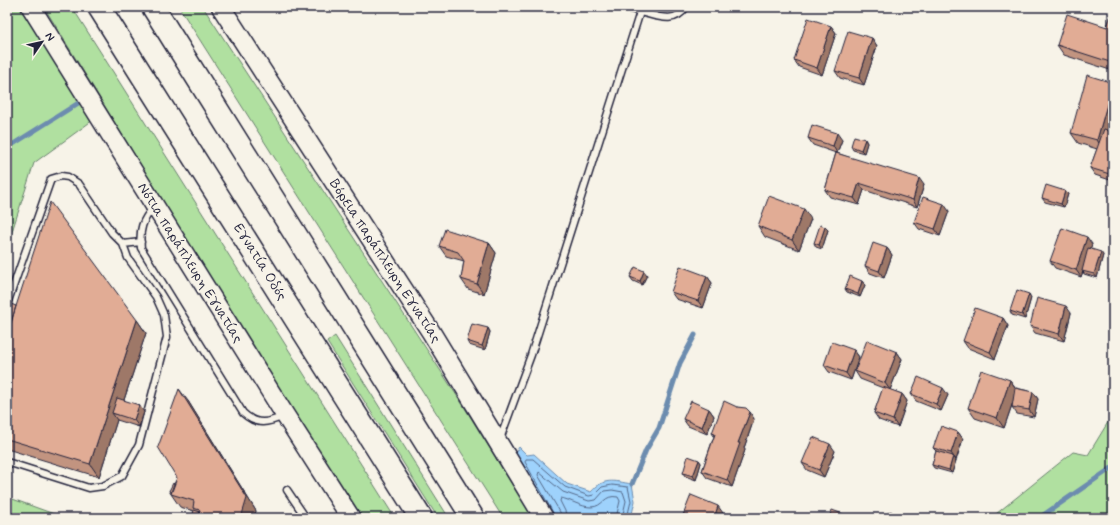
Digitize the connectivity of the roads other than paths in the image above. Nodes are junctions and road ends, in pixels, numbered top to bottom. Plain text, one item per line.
1 (31, 7) edge
2 (100, 7) edge
3 (153, 7) edge
4 (221, 7) edge
5 (626, 7) edge
6 (686, 7) edge
7 (640, 12) junction
8 (155, 206) junction
9 (141, 242) junction
10 (124, 244) junction
11 (7, 304) edge
12 (285, 415) junction
13 (499, 442) junction
14 (7, 462) edge
15 (287, 490) dead end
16 (306, 518) edge
17 (351, 518) edge
18 (421, 518) edge
19 (473, 518) edge
20 (544, 518) edge

1 - 8 street, Νότια παράπλευρη Εγνατίας
2 - 18 highway, Εγνατία Οδός
3 - 19 highway
4 - 13 street, Βόρεια παράπλευρη Εγνατίας
5 - 7 lane
6 - 7 lane
7 - 13 lane
8 - 9 lane
8 - 12 street, Νότια παράπλευρη Εγνατίας
9 - 10 lane
9 - 12 lane
10 - 11 lane
10 - 14 lane
12 - 17 street, Νότια παράπλευρη Εγνατίας
13 - 20 street, Βόρεια παράπλευρη Εγνατίας
15 - 16 lane

